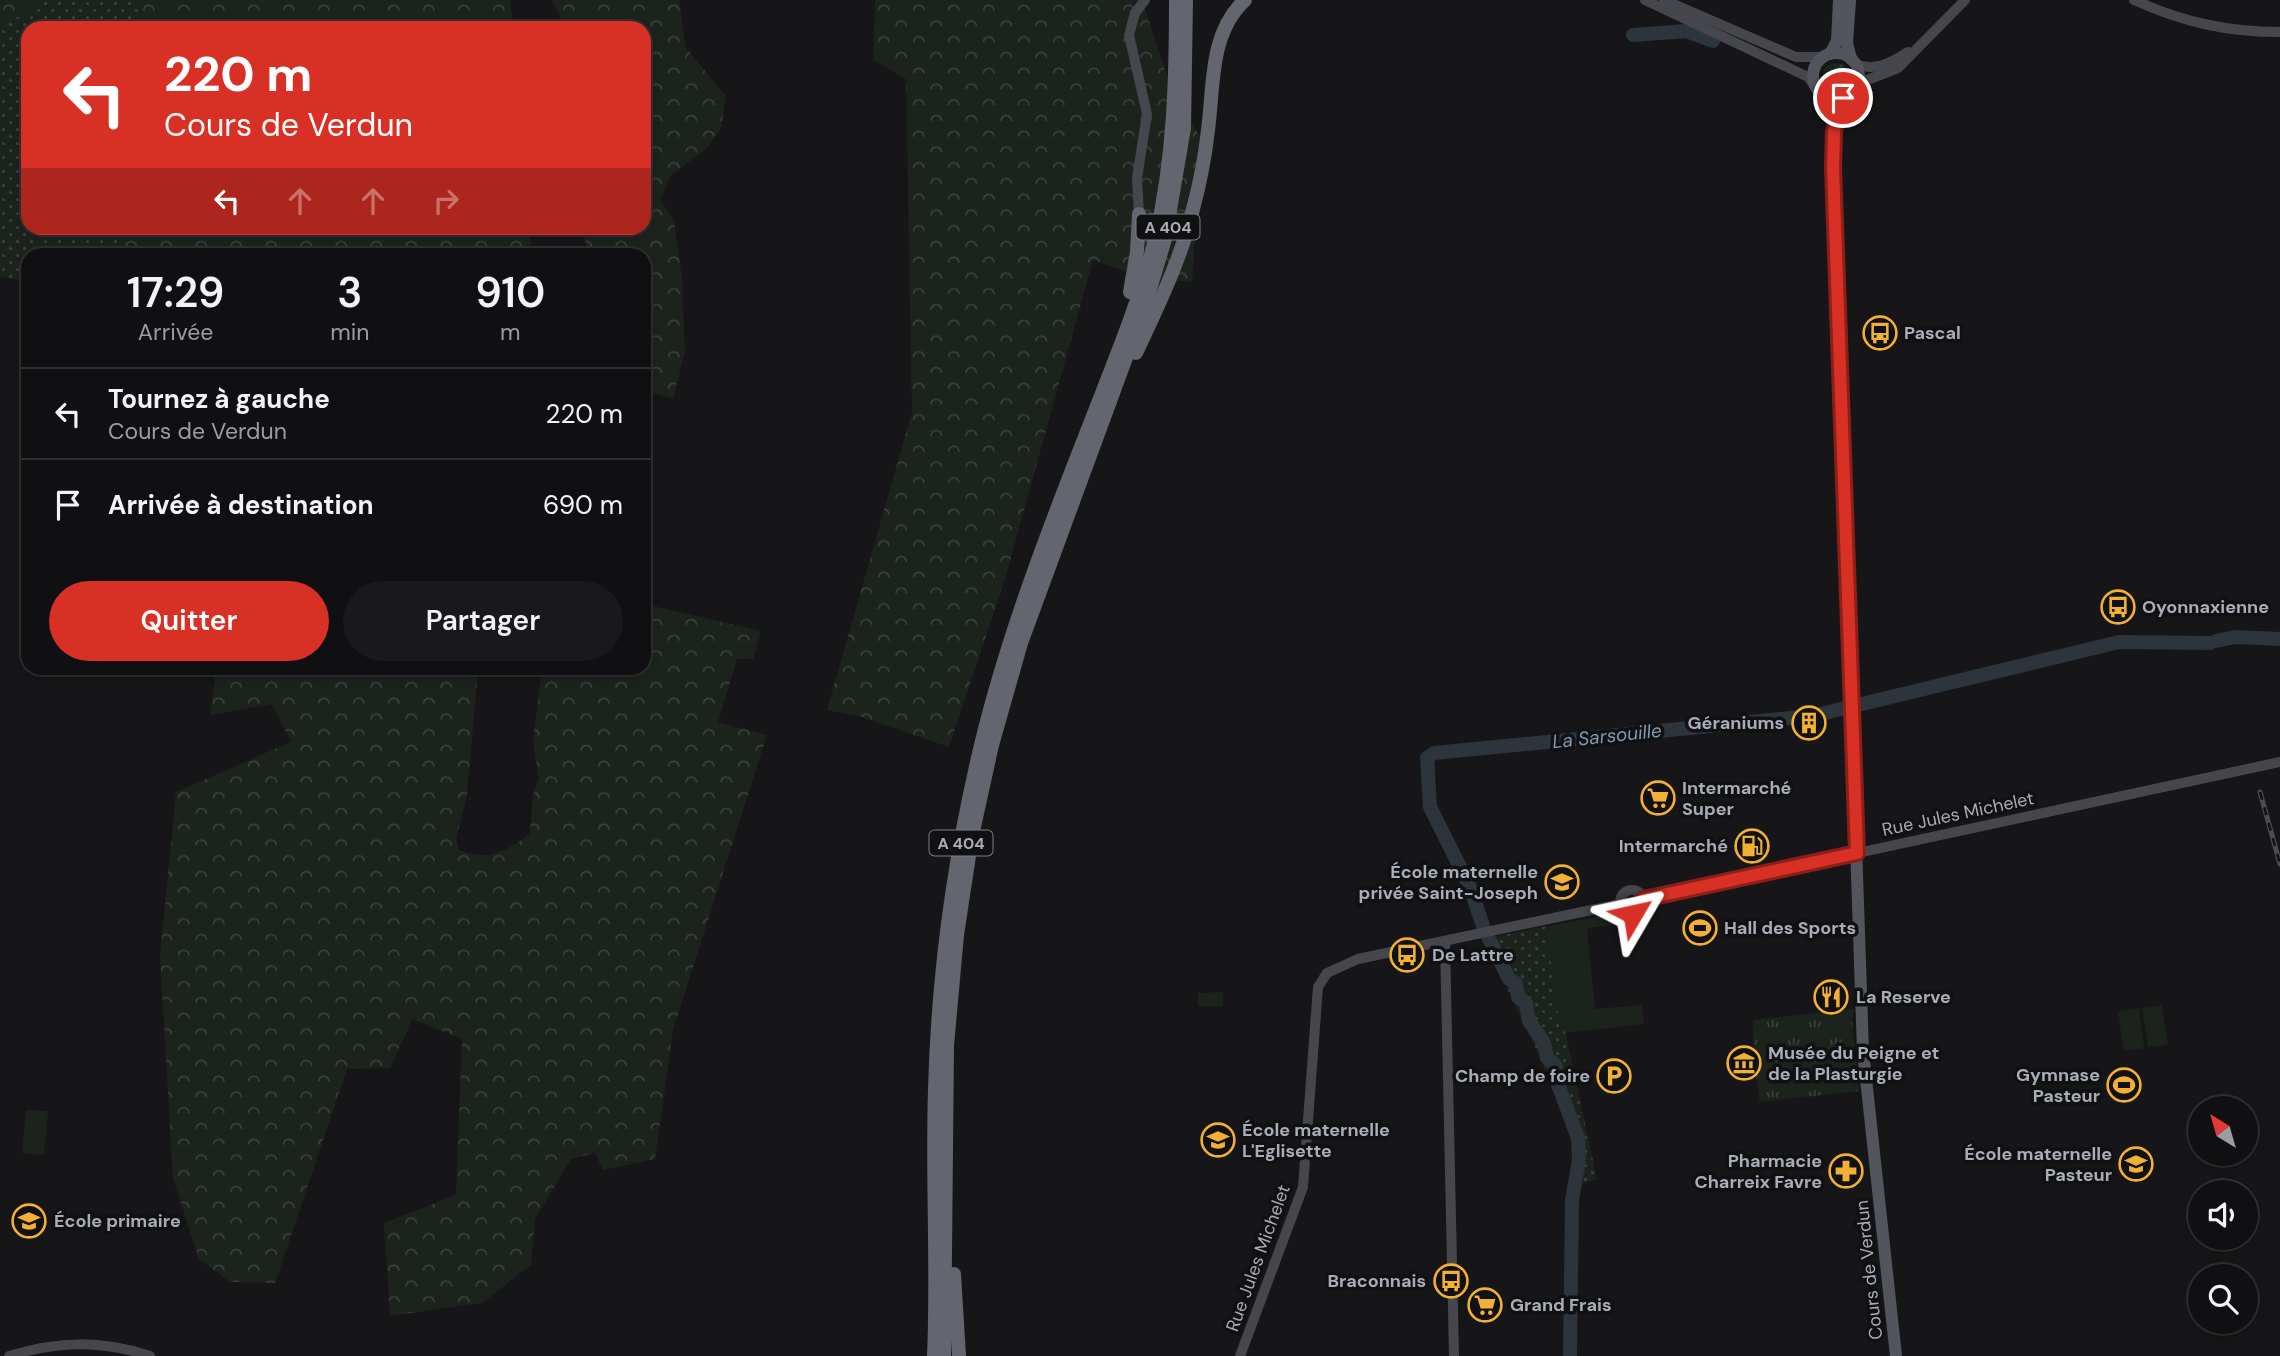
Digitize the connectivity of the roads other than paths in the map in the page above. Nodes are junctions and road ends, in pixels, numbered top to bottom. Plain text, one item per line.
1 (1144, 0) edge
2 (1176, 0) edge
3 (1186, 0) edge
4 (1245, 0) edge
5 (1645, 0) edge
6 (1664, 0) edge
7 (1839, 0) edge
8 (1850, 0) edge
9 (1965, 0) edge
10 (2134, 0) edge
11 (2280, 32) edge
12 (1919, 45) junction
13 (1826, 56) junction
14 (1853, 61) junction
15 (1857, 84) junction
16 (1814, 85) junction
17 (1825, 97) junction
18 (1843, 98) junction
19 (1834, 132) junction
20 (1139, 214) joint
21 (1089, 441) junction
22 (2280, 762) edge
23 (1857, 853) junction
24 (1644, 899) junction
25 (1620, 904) junction
26 (1445, 942) junction
27 (944, 1128) junction
28 (935, 1263) junction
29 (27, 1350) junction
30 (0, 1351) edge
31 (9, 1356) edge
32 (150, 1356) edge
33 (924, 1356) edge
34 (934, 1356) edge
35 (944, 1356) edge
36 (959, 1356) edge
37 (1240, 1356) edge
38 (1454, 1356) edge
39 (1896, 1356) edge

1 - 20 main road
2 - 21 highway, A 404
3 - 21 highway, A 404
4 - 21 highway
5 - 16 main road
6 - 13 main road
7 - 13 main road
8 - 14 main road
9 - 12 main road
10 - 11 main road
12 - 14 main road
12 - 15 main road
13 - 14 main road
13 - 16 main road
14 - 15 main road
15 - 18 main road
16 - 17 main road
17 - 18 main road
17 - 19 main road, Cours de Verdun
18 - 19 main road, Cours de Verdun
19 - 23 main road, Cours de Verdun
20 - 21 highway
21 - 27 highway, A 404
21 - 28 highway, A 404
22 - 23 main road, Rue Jules Michelet
23 - 24 main road, Rue Jules Michelet
23 - 39 main road, Cours de Verdun
24 - 25 main road
24 - 25 main road
25 - 26 main road, Rue Jules Michelet
26 - 37 main road, Rue Jules Michelet
26 - 38 main road
27 - 35 highway, A 404
27 - 36 highway
28 - 33 highway
28 - 34 highway, A 404
29 - 30 main road
29 - 31 main road
29 - 32 main road

